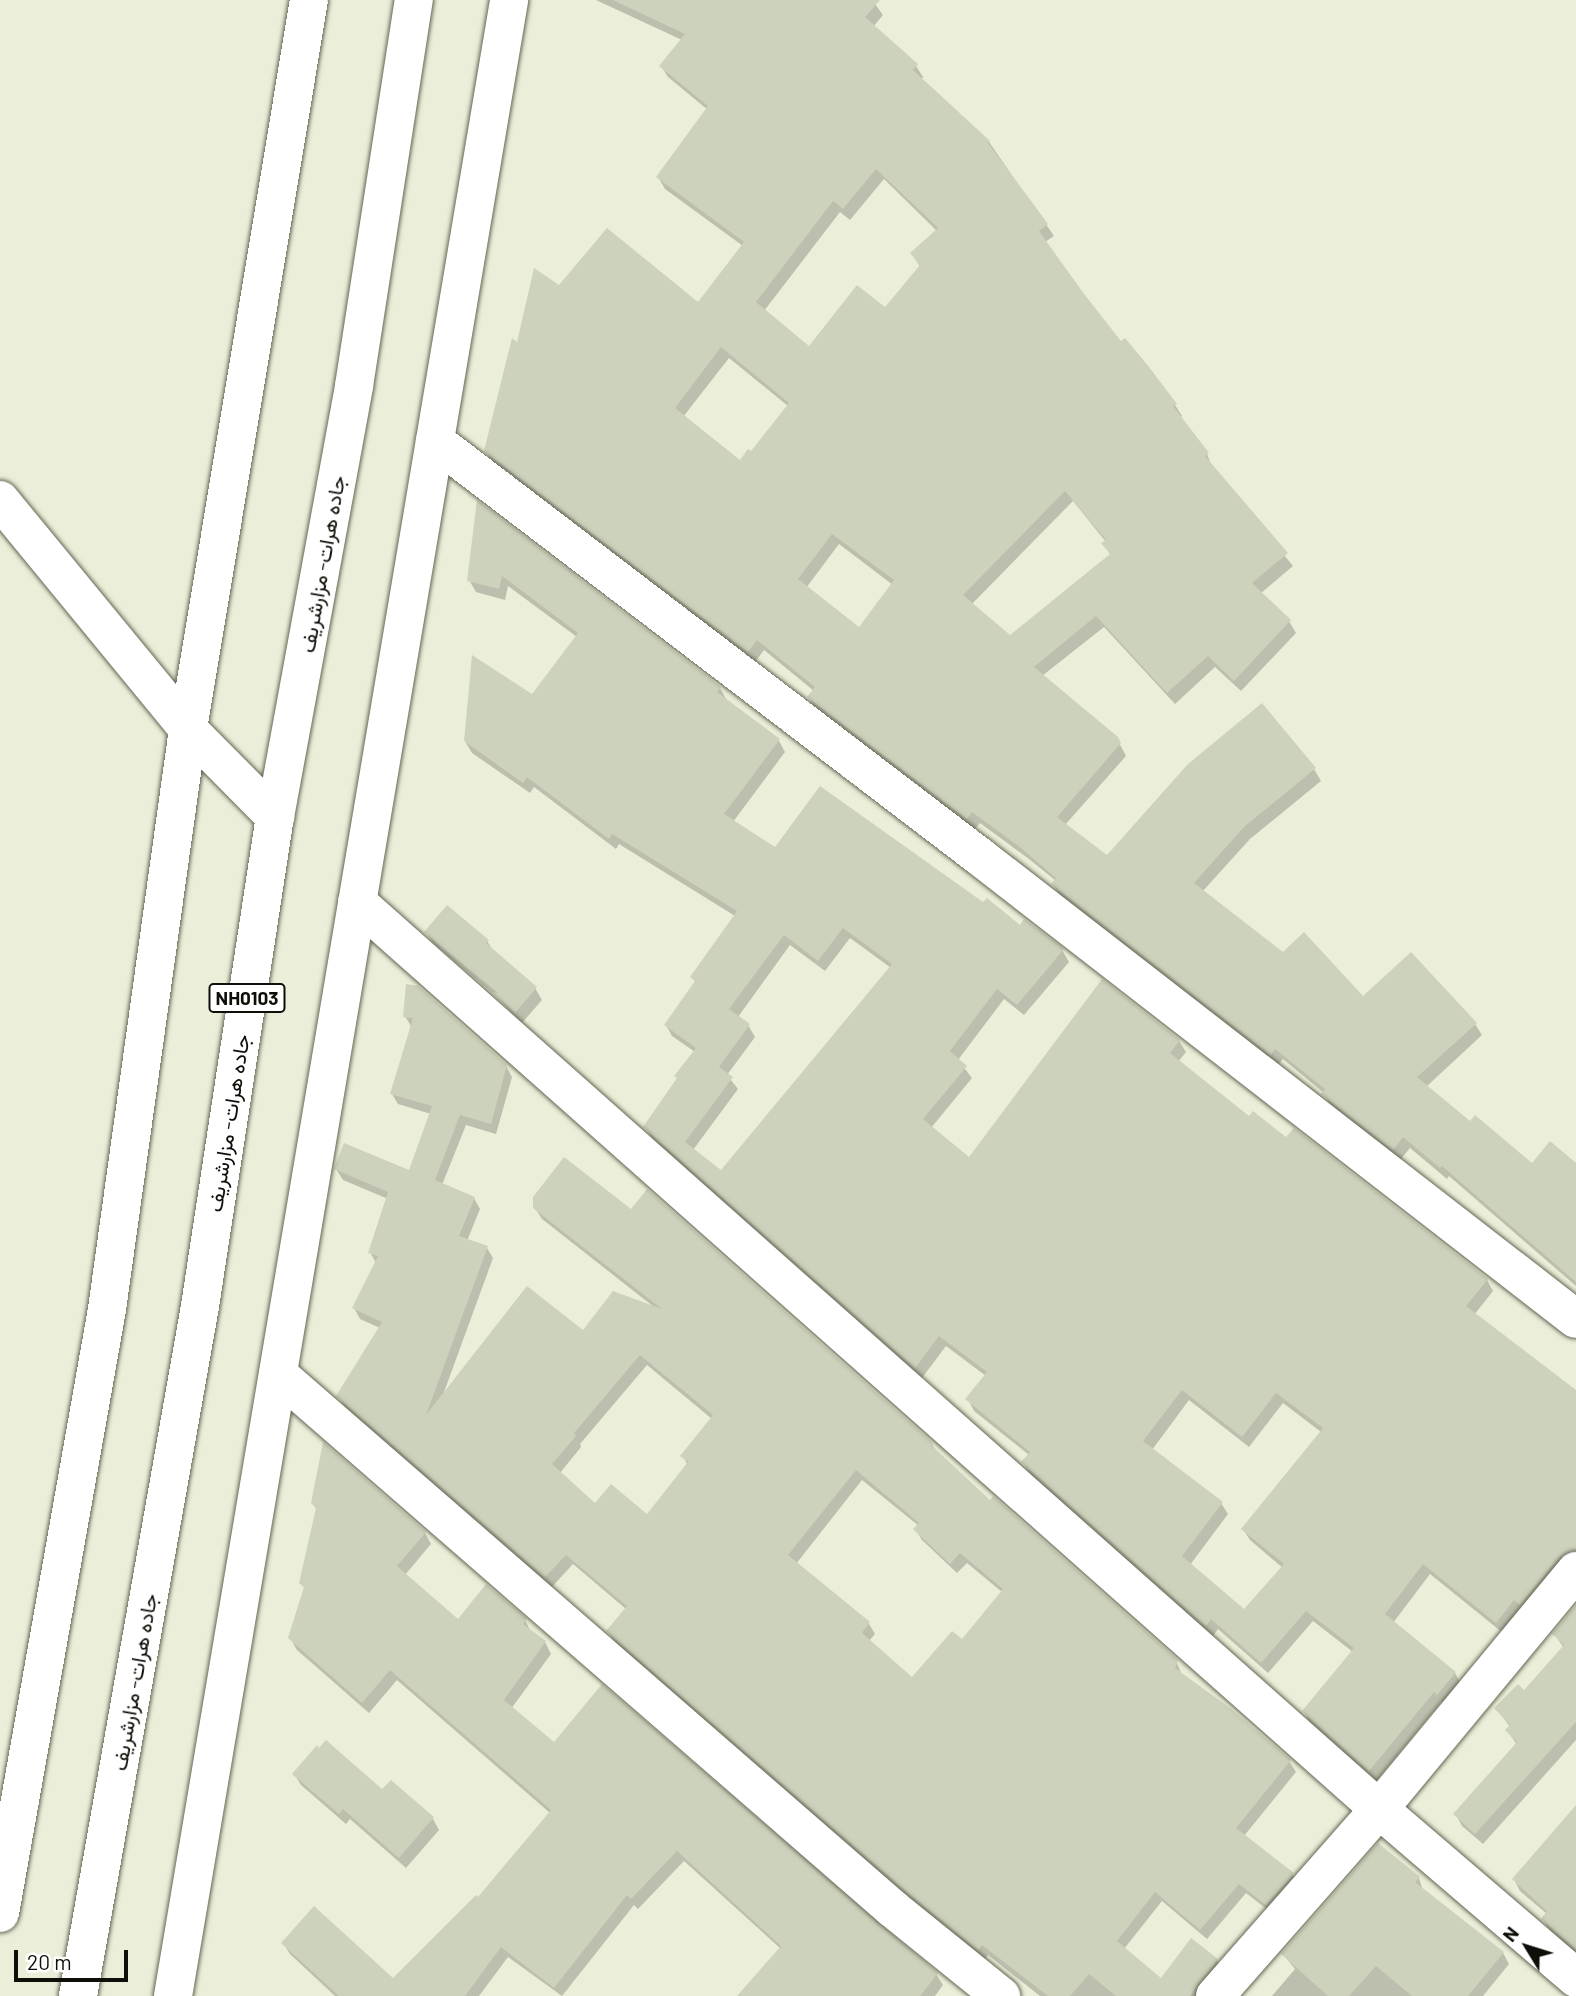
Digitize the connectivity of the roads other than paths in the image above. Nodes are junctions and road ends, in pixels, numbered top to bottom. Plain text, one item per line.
1 (309, 0) edge
2 (414, 0) edge
3 (509, 0) edge
4 (435, 441) junction
5 (0, 500) edge
6 (188, 729) junction
7 (275, 817) junction
8 (357, 902) junction
9 (1576, 1319) edge
10 (278, 1374) junction
11 (1576, 1571) edge
12 (1379, 1809) junction
13 (0, 1913) edge
14 (1576, 1978) edge
15 (78, 1996) edge
16 (173, 1996) edge
17 (1001, 1996) edge
18 (1215, 1996) edge

1 - 6 main road
2 - 7 main road, جاده هرات- مزارشریف / NH0103
3 - 4 main road
4 - 8 main road
4 - 9 main road
5 - 6 main road
6 - 7 main road
6 - 13 main road
7 - 15 main road, جاده هرات- مزارشریف / NH0103
8 - 10 main road
8 - 12 main road
10 - 16 main road
10 - 17 main road
11 - 12 main road
12 - 14 main road
12 - 18 main road

